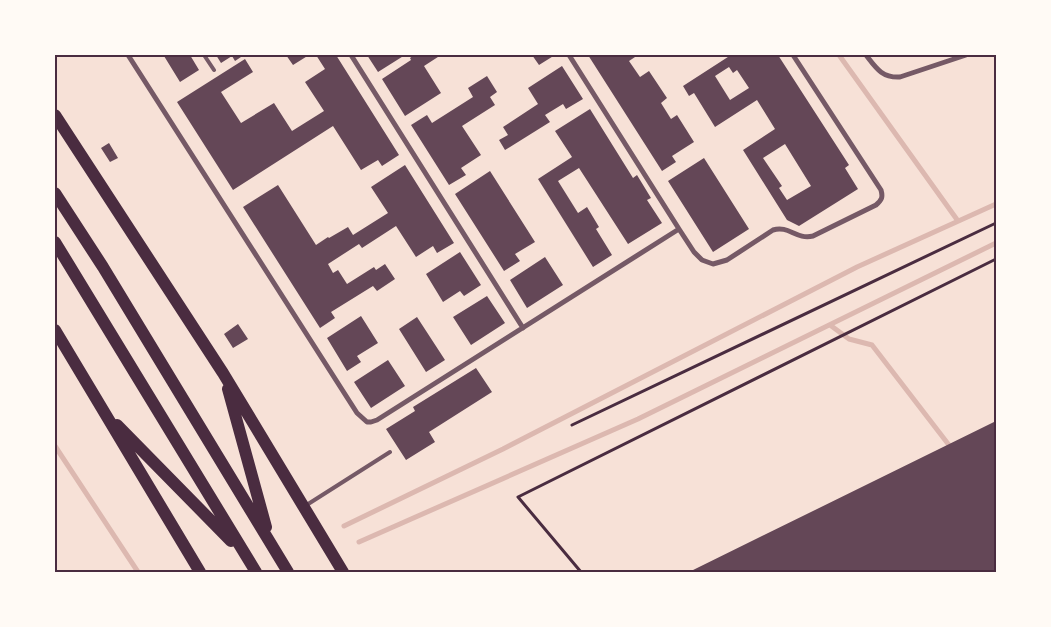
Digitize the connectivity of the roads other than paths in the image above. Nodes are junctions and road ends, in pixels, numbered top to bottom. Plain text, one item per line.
1 (128, 55) edge
2 (204, 55) edge
3 (351, 55) edge
4 (570, 55) edge
5 (793, 55) edge
6 (866, 55) edge
7 (966, 55) edge
8 (214, 70) dead end
9 (55, 115) edge
10 (55, 193) edge
11 (679, 229) junction
12 (55, 242) edge
13 (523, 328) junction
14 (55, 330) edge
15 (223, 373) junction
16 (103, 411) junction
17 (390, 452) dead end
18 (304, 507) junction
19 (270, 541) junction
20 (247, 557) junction
21 (200, 572) edge
22 (256, 572) edge
23 (288, 572) edge
24 (343, 572) edge

1 - 13 street
2 - 8 lane
3 - 13 street
4 - 11 street
5 - 11 street
6 - 7 street
9 - 15 highway
10 - 19 highway
11 - 13 street
12 - 20 highway
14 - 16 highway
15 - 18 highway
15 - 19 highway
16 - 20 highway
16 - 21 highway
17 - 18 lane
18 - 24 highway
19 - 23 highway
20 - 22 highway

